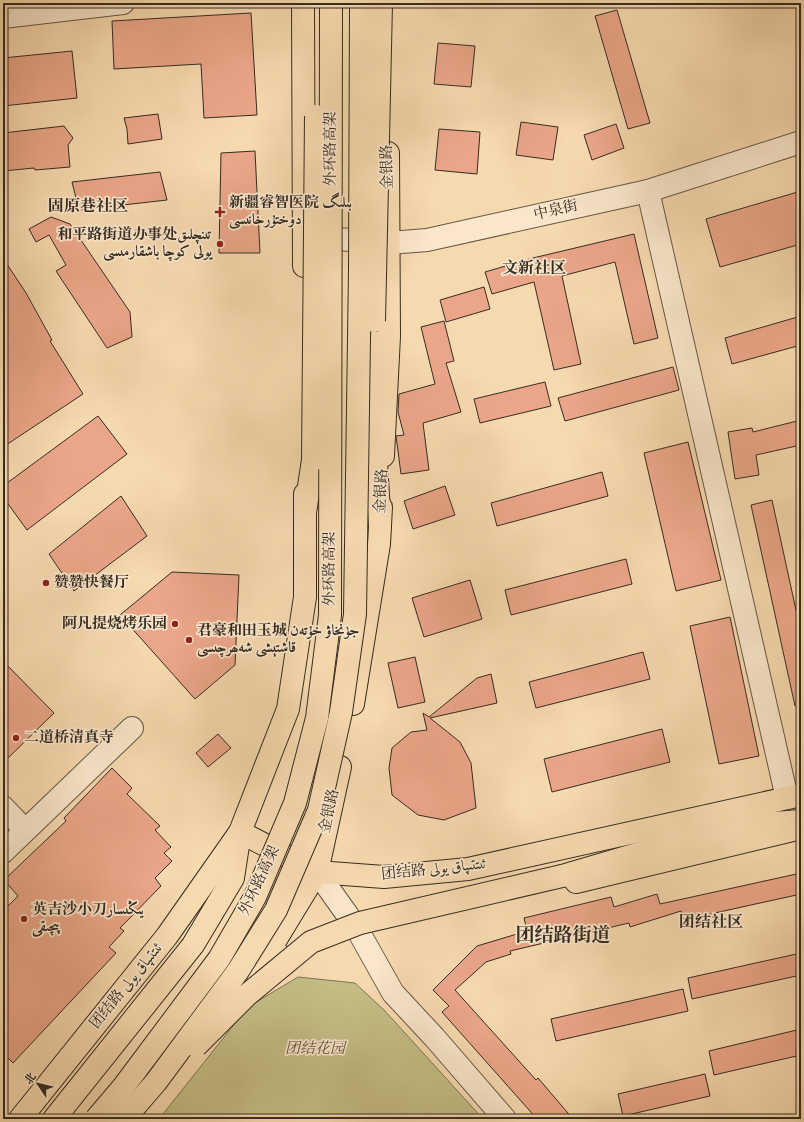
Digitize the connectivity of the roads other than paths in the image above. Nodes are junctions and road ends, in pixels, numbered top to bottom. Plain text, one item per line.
1 (123, 3) edge
2 (303, 3) edge
3 (317, 3) edge
4 (331, 3) edge
5 (361, 3) edge
6 (381, 3) edge
7 (385, 3) edge
8 (3, 17) edge
9 (801, 142) edge
10 (648, 191) junction
11 (304, 237) junction
12 (389, 243) junction
13 (305, 512) junction
14 (380, 526) junction
15 (132, 728) dead end
16 (794, 796) edge
17 (3, 808) edge
18 (801, 821) edge
19 (801, 828) edge
20 (25, 830) junction
21 (240, 832) junction
22 (3, 852) edge
23 (317, 872) junction
24 (356, 928) junction
25 (264, 959) junction
26 (142, 1098) junction
27 (20, 1119) edge
28 (54, 1119) edge
29 (96, 1119) edge
30 (123, 1119) edge
31 (505, 1119) edge

1 - 8 street
2 - 11 main road
3 - 13 main road, bridge
4 - 29 main road, 外环路高架, bridge
5 - 26 main road, 外环路高架, bridge
6 - 14 main road, bridge
7 - 12 main road, 金银路
9 - 10 street, 中泉街
10 - 12 street, 中泉街
10 - 16 street
11 - 12 street, 中泉街
11 - 13 main road
12 - 14 main road, 金银路
13 - 21 main road
14 - 23 main road, 金银路
15 - 20 street
16 - 23 main road, 团结路 ئىتتىپاق يولى
17 - 20 street
18 - 26 main road, bridge
19 - 24 main road
20 - 22 street
21 - 23 main road, 团结路 ئىتتىپاق يولى
21 - 27 main road, 团结路 ئىتتىپاق يولى
21 - 28 main road
23 - 24 street
23 - 25 main road, 金银路
24 - 25 main road
24 - 31 street
25 - 30 main road
26 - 30 main road, 外环路高架, bridge

